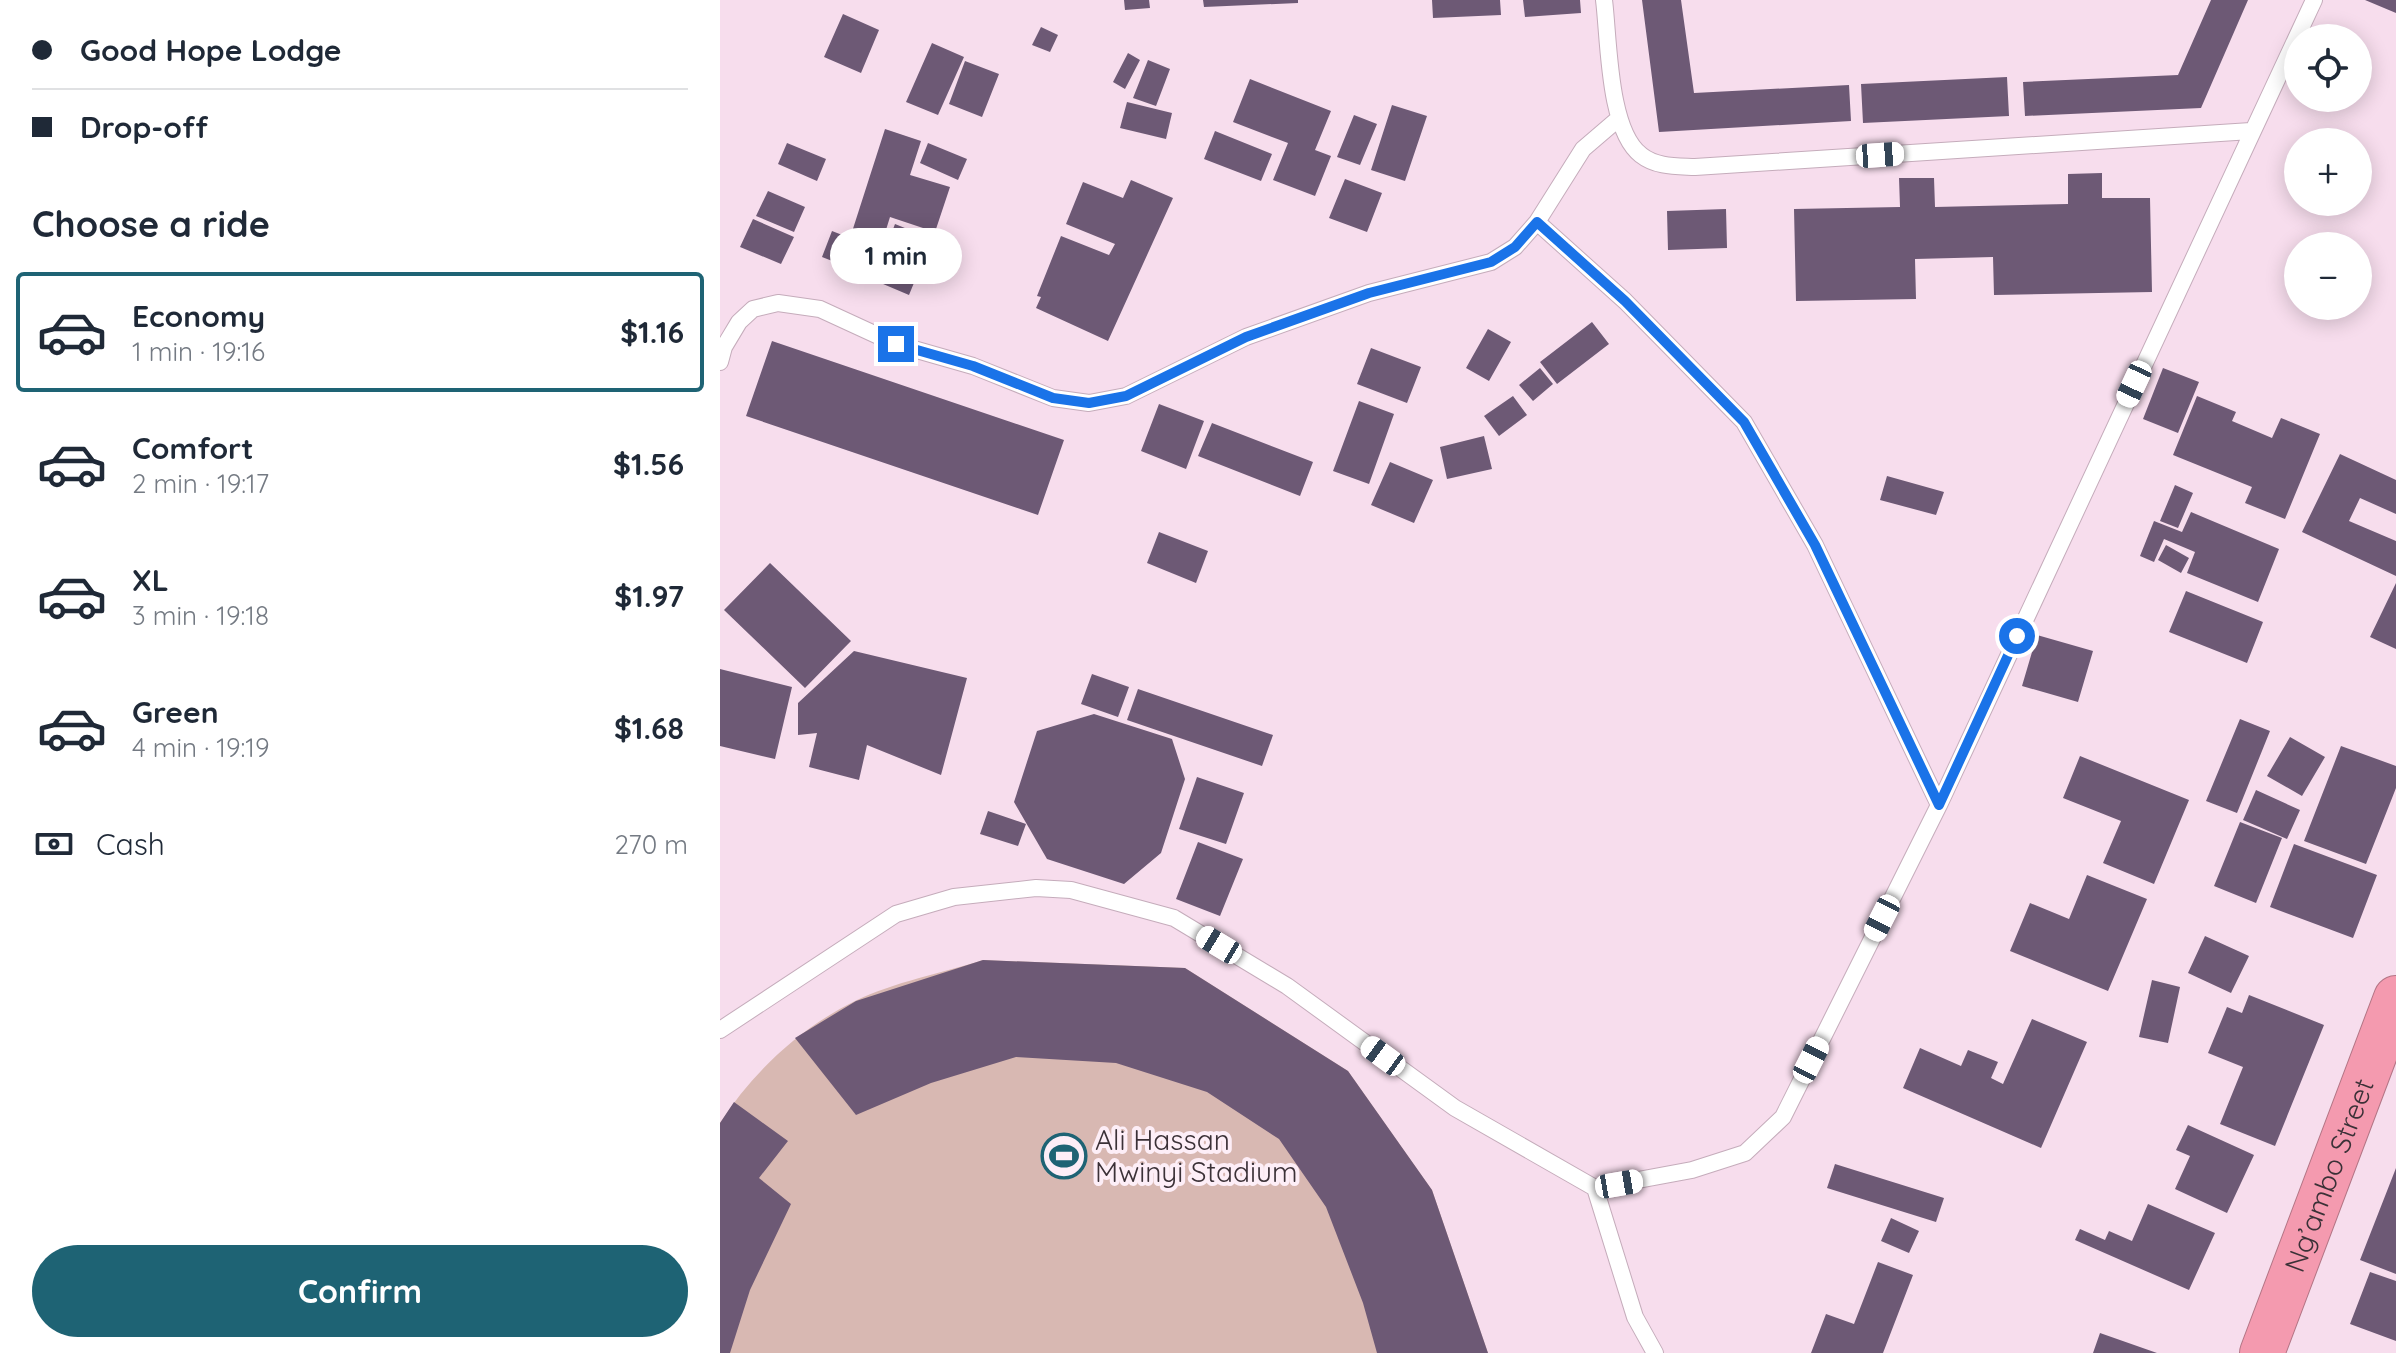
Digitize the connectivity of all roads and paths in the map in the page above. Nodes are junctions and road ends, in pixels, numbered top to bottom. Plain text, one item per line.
1 (1604, 0) edge
2 (2314, 0) edge
3 (1618, 119) junction
4 (2251, 131) junction
5 (1537, 222) junction
6 (720, 362) edge
7 (1939, 805) junction
8 (2396, 998) edge
9 (720, 1030) edge
10 (1595, 1188) junction
11 (1655, 1353) edge
12 (2262, 1353) edge

1 - 3 lane
2 - 4 lane
3 - 4 lane
3 - 5 lane
4 - 7 lane
5 - 6 lane
5 - 7 lane
7 - 10 lane
8 - 12 highway, Ng’ambo Street
9 - 10 lane
10 - 11 lane

